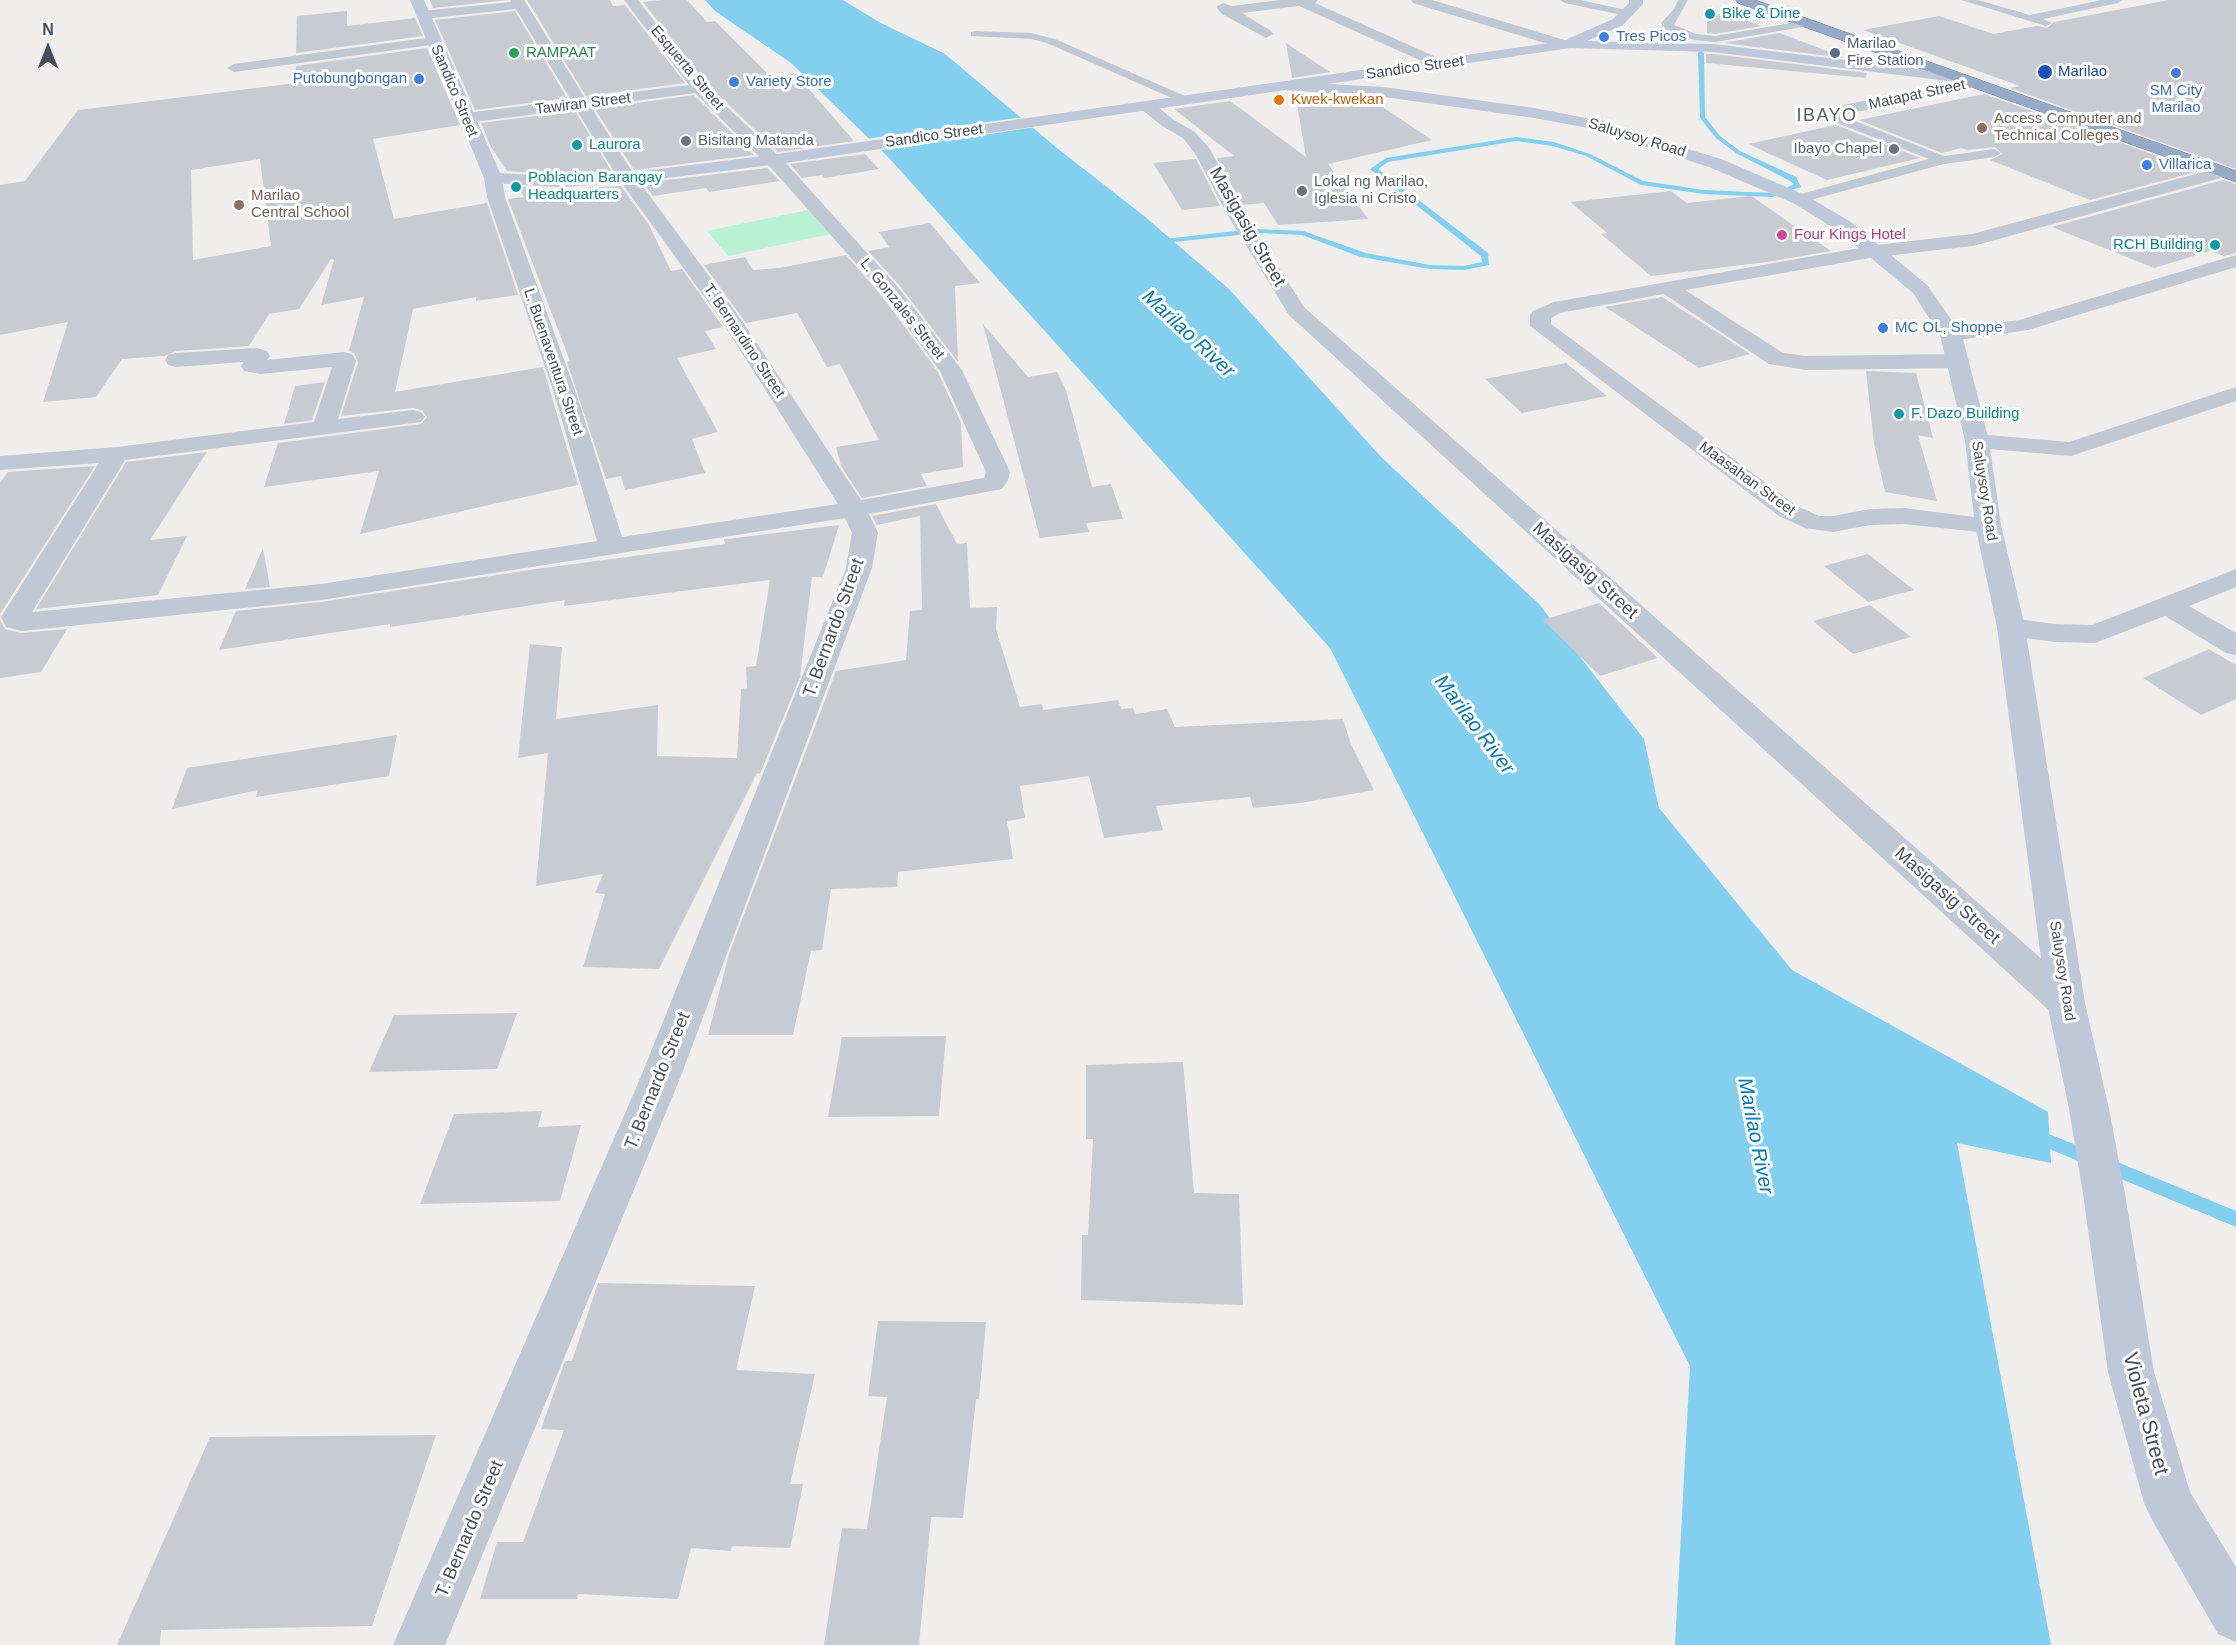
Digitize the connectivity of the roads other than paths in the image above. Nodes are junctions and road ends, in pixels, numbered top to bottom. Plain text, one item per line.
1 (417, 0) edge
2 (631, 0) edge
3 (1215, 0) edge
4 (1418, 0) edge
5 (1565, 0) edge
6 (1636, 0) edge
7 (1743, 0) edge
8 (1966, 0) edge
9 (2118, 0) edge
10 (1306, 1) edge
11 (518, 2) edge
12 (1681, 5) edge
13 (1227, 11) junction
14 (1627, 13) junction
15 (423, 15) junction
16 (2030, 18) junction
17 (1808, 23) junction
18 (2048, 23) dead end
19 (975, 34) dead end
20 (1266, 34) dead end
21 (433, 41) junction
22 (1566, 45) junction
23 (1440, 64) junction
24 (234, 68) dead end
25 (1956, 77) junction
26 (1974, 83) junction
27 (1288, 86) junction
28 (699, 88) junction
29 (1188, 100) junction
30 (582, 104) junction
31 (1147, 106) junction
32 (1837, 117) joint
33 (466, 118) junction
34 (1994, 153) dead end
35 (771, 160) junction
36 (1943, 160) junction
37 (2229, 175) edge
38 (493, 178) junction
39 (627, 178) junction
40 (1799, 199) junction
41 (1876, 251) junction
42 (2236, 261) edge
43 (1667, 287) junction
44 (1951, 335) junction
45 (176, 360) dead end
46 (1958, 362) junction
47 (2236, 394) edge
48 (413, 417) dead end
49 (324, 427) junction
50 (1977, 441) junction
51 (117, 454) junction
52 (0, 463) edge
53 (854, 509) junction
54 (1988, 525) junction
55 (612, 547) junction
56 (2236, 577) edge
57 (2167, 605) junction
58 (2011, 627) junction
59 (2236, 646) edge
60 (2066, 1003) junction
61 (2104, 1194) joint
62 (2236, 1616) edge
63 (419, 1645) edge

1 - 15 main road, Sandico Street
2 - 28 street, Esquerta Street
3 - 13 street
4 - 22 street
5 - 14 lane
6 - 14 main road, Sandico Street
7 - 17 highway
8 - 16 lane
9 - 16 lane
10 - 13 street
10 - 23 street
11 - 15 street
11 - 30 street, T. Bernardino Street
12 - 17 lane
13 - 20 street
14 - 22 main road, Sandico Street
15 - 21 main road, Sandico Street
16 - 18 lane
17 - 25 highway
19 - 29 lane
21 - 24 street
21 - 33 main road, Sandico Street
22 - 23 main road, Sandico Street
22 - 25 main road, Sandico Street
23 - 27 main road, Sandico Street
25 - 26 highway
26 - 32 street, Matapat Street
26 - 37 highway
27 - 29 main road, Sandico Street
27 - 40 main road, Saluysoy Road
28 - 30 street, Tawiran Street
28 - 35 street, Esquerta Street
29 - 31 main road, Sandico Street
30 - 33 street, Tawiran Street
30 - 39 street, T. Bernardino Street
31 - 35 main road, Sandico Street
31 - 60 street, Masigasig Street
32 - 36 lane
33 - 38 main road, Sandico Street
34 - 36 lane
35 - 39 main road, Sandico Street
35 - 53 street, L. Gonzales Street
36 - 40 lane
37 - 41 street
38 - 39 main road, Sandico Street
38 - 55 street, L. Buenaventura Street
39 - 53 street, T. Bernardino Street
40 - 41 main road, Saluysoy Road
41 - 43 street
41 - 44 main road, Saluysoy Road
42 - 44 street
43 - 46 street
43 - 54 street, Maasahan Street
44 - 46 main road, Saluysoy Road
45 - 49 street
46 - 50 main road, Saluysoy Road
47 - 50 street
48 - 49 street
49 - 51 street
50 - 54 main road, Saluysoy Road
51 - 52 street
51 - 55 street
53 - 55 street
53 - 63 street, T. Bernardo Street
54 - 58 main road, Saluysoy Road
56 - 57 street
57 - 58 street
57 - 59 street
58 - 60 main road, Saluysoy Road
60 - 61 main road, Saluysoy Road
61 - 62 main road, Violeta Street

